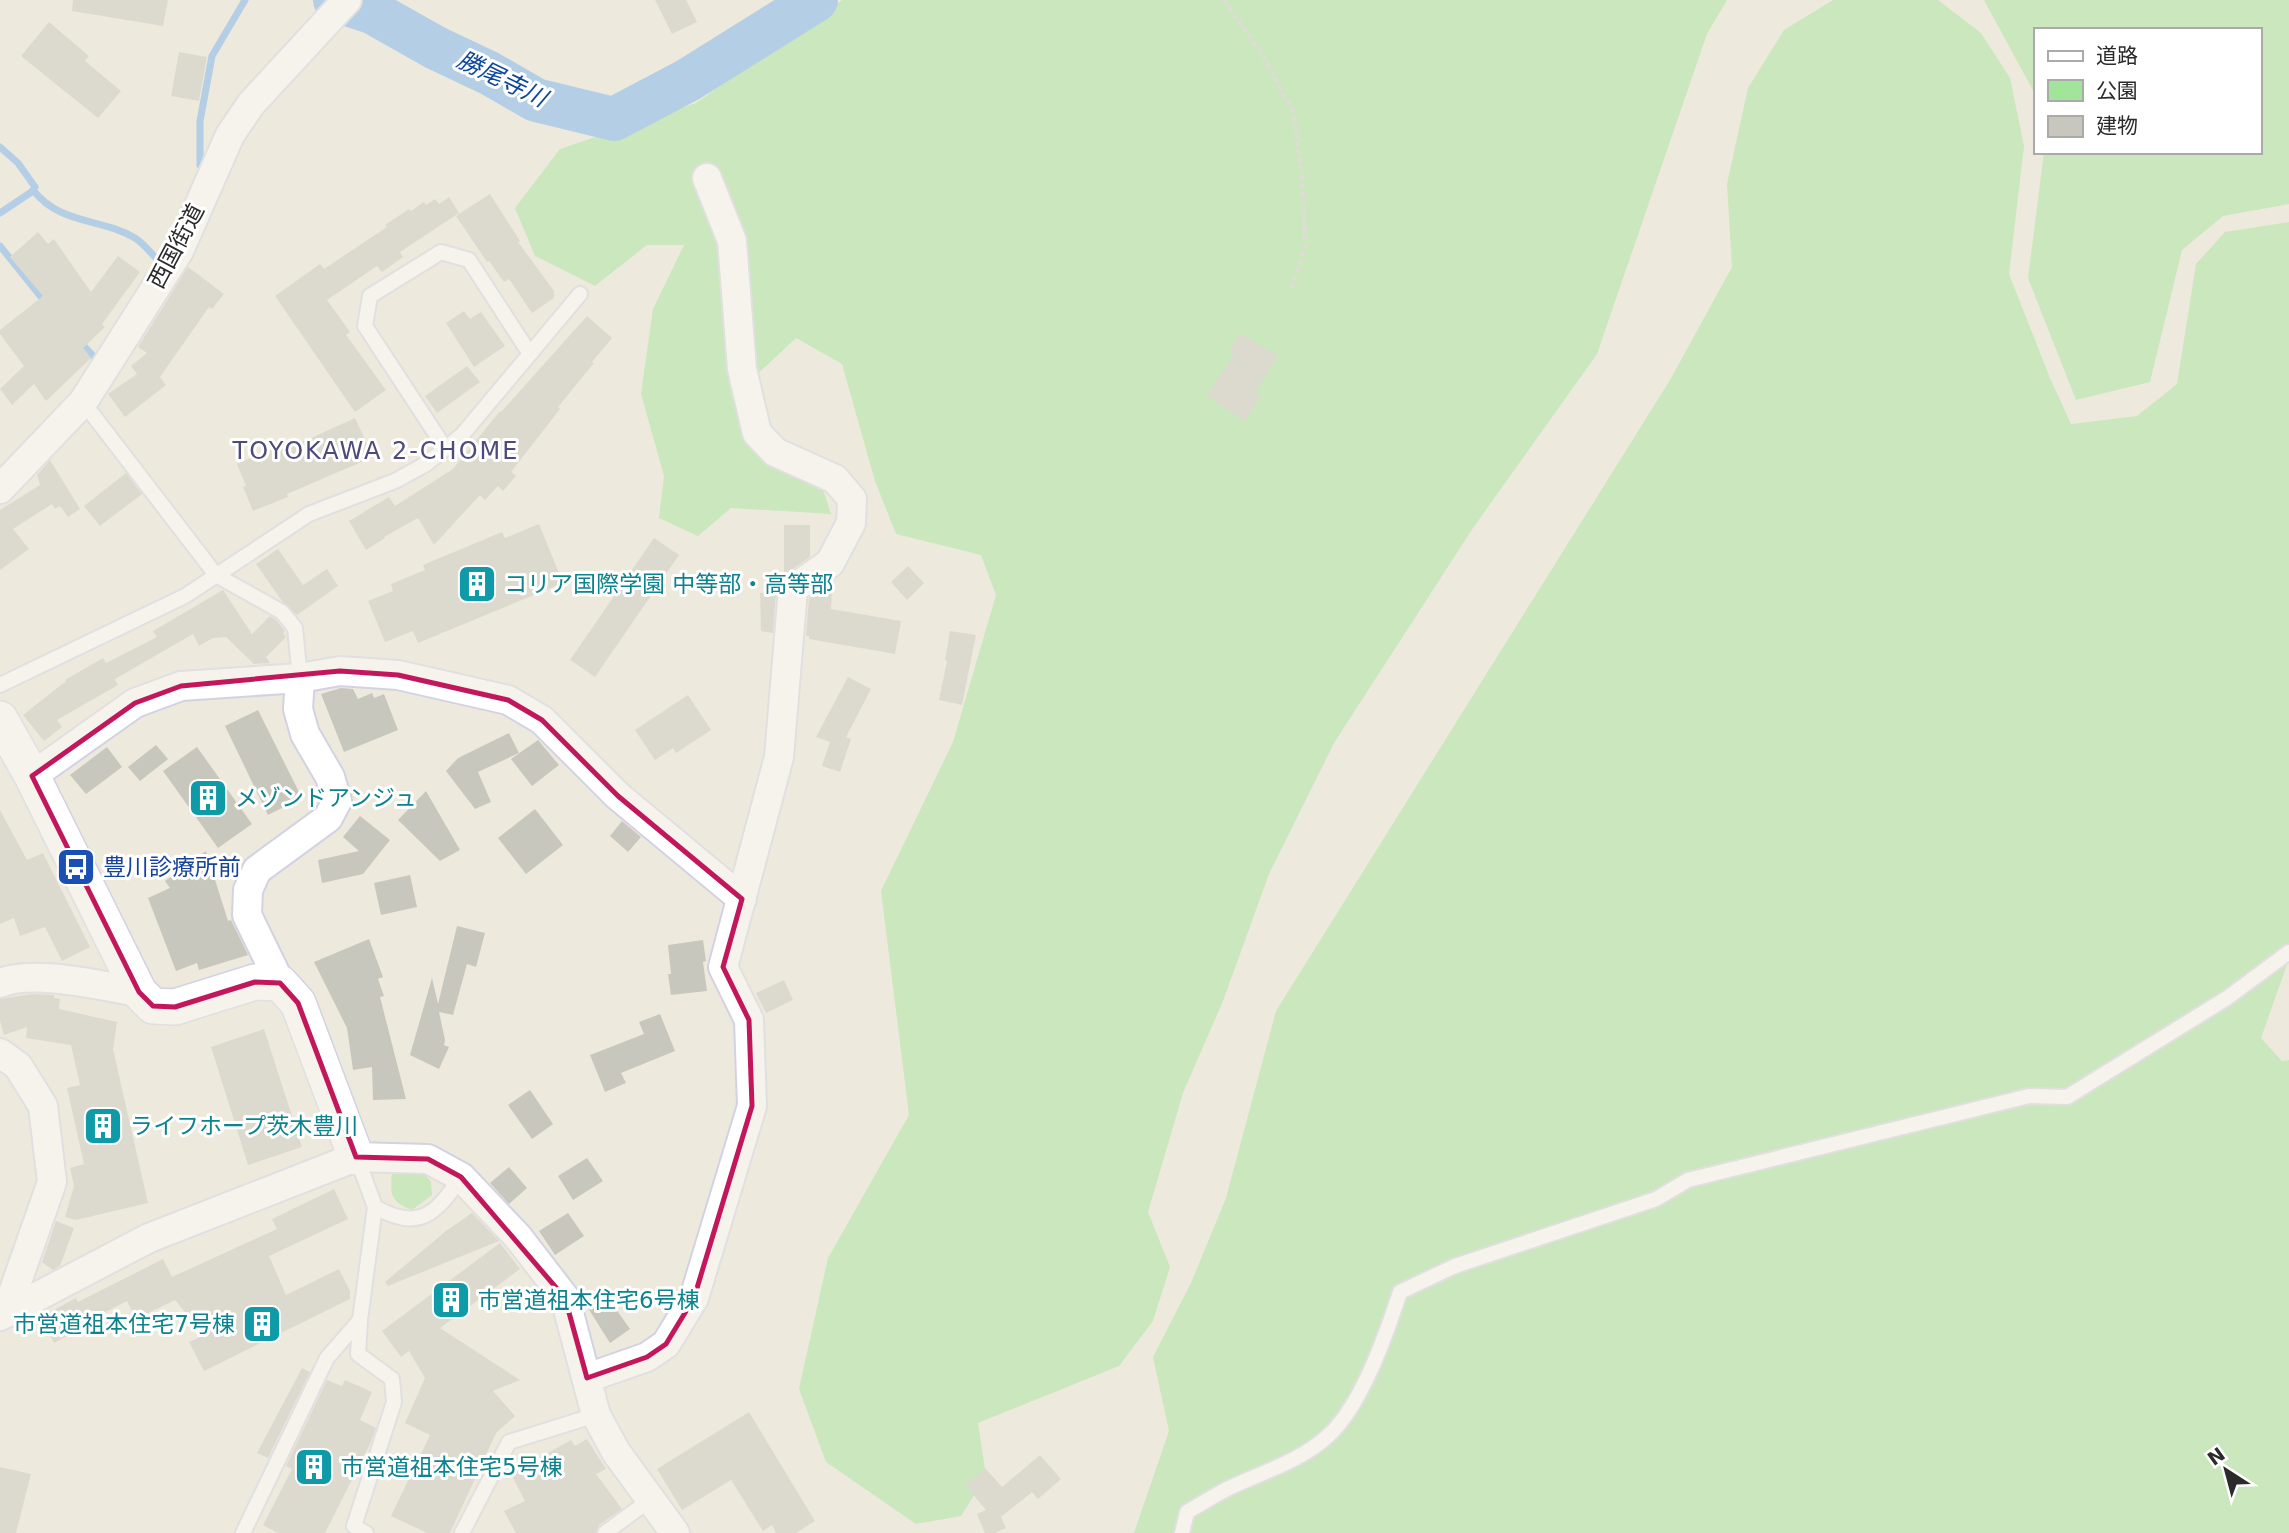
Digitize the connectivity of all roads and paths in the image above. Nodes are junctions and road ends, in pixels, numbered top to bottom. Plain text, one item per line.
1 (347, 0) edge
2 (1224, 0) edge
3 (707, 178) dead end
4 (1290, 291) dead end
5 (580, 294) dead end
6 (530, 354) junction
7 (83, 402) junction
8 (445, 448) junction
9 (0, 489) edge
10 (216, 575) junction
11 (300, 678) junction
12 (0, 685) edge
13 (0, 719) edge
14 (32, 776) junction
15 (742, 899) junction
16 (2289, 952) edge
17 (0, 983) edge
18 (280, 983) junction
19 (139, 992) junction
20 (0, 1053) edge
21 (356, 1157) junction
22 (461, 1177) junction
23 (375, 1208) junction
24 (3, 1315) edge
25 (360, 1320) junction
26 (587, 1378) junction
27 (596, 1415) junction
28 (651, 1499) junction
29 (243, 1533) edge
30 (366, 1533) edge
31 (462, 1533) edge
32 (605, 1533) edge
33 (676, 1533) edge
34 (1182, 1533) edge

1 - 7 street, 西国街道
2 - 4 path
3 - 15 street
5 - 6 lane
6 - 8 lane
6 - 8 lane
7 - 9 street, 西国街道
7 - 10 lane
8 - 10 lane
10 - 11 lane
10 - 12 lane
11 - 14 street
11 - 15 street
11 - 18 street
13 - 14 street
14 - 19 street
15 - 26 street
16 - 34 lane
17 - 19 street
18 - 19 street
18 - 21 street
20 - 24 street
21 - 22 street
21 - 23 lane
21 - 24 street
22 - 23 lane
22 - 26 street
23 - 25 lane
25 - 29 lane
25 - 30 lane
26 - 27 street
27 - 28 street
27 - 31 lane
28 - 32 lane
28 - 33 street

